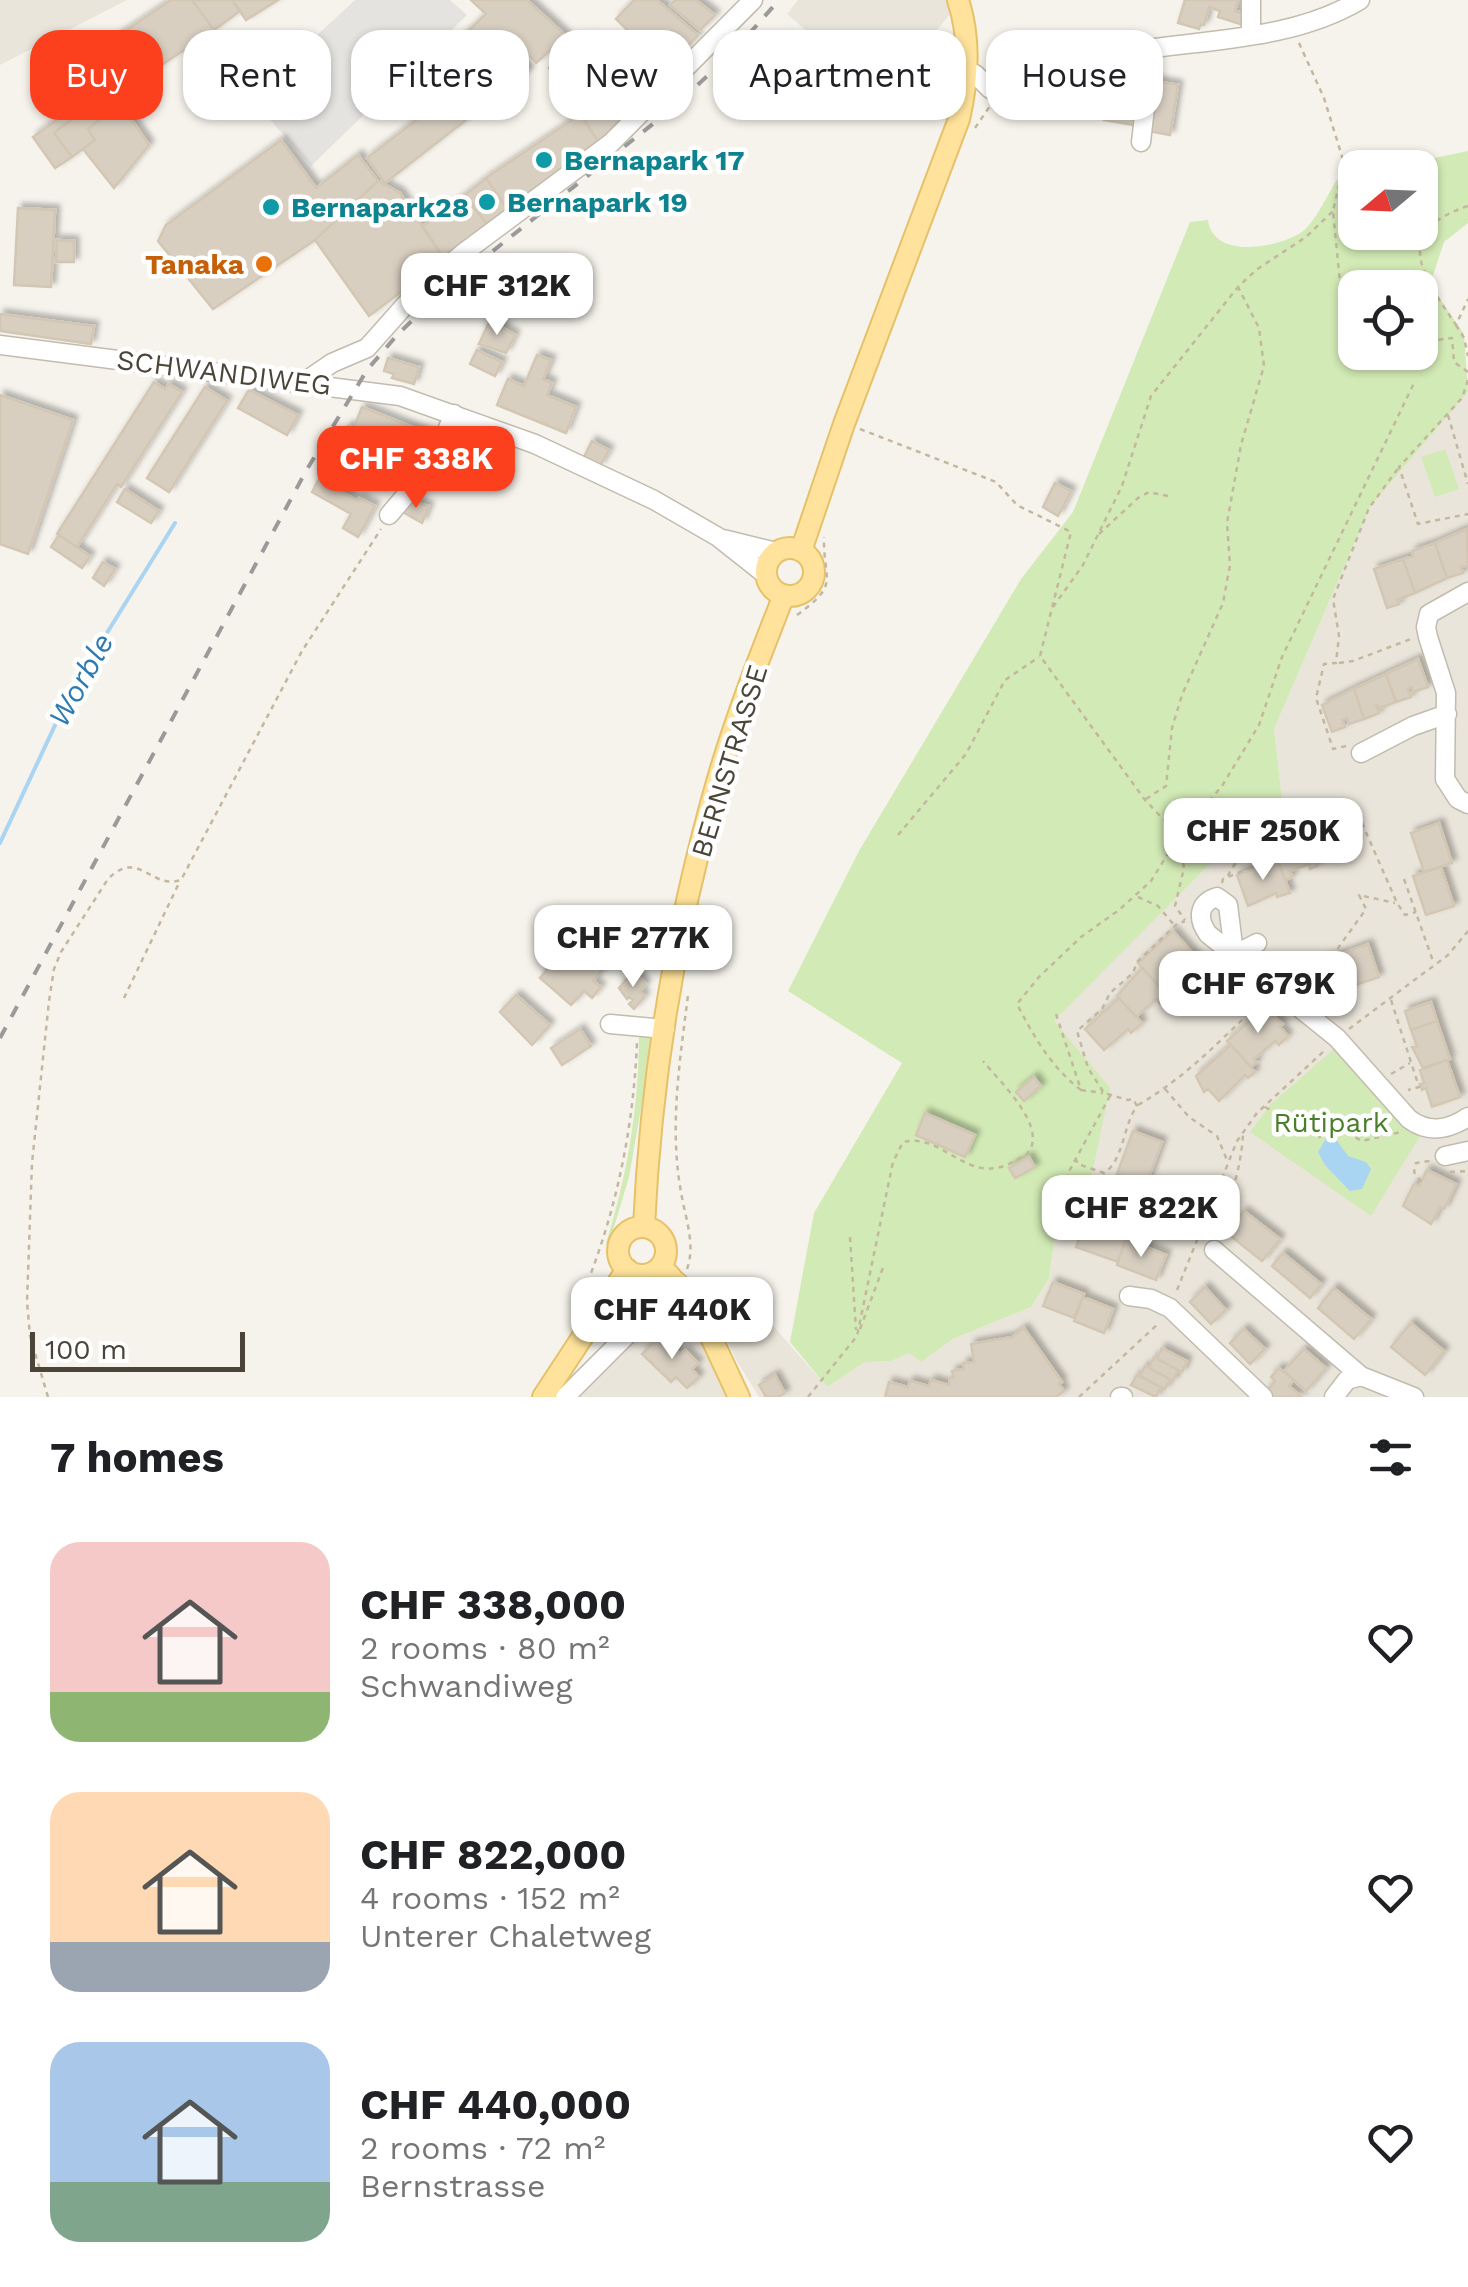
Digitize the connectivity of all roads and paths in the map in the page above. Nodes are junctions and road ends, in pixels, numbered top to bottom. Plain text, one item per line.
1 (753, 0) edge
2 (958, 0) edge
3 (1251, 0) edge
4 (1360, 0) edge
5 (1293, 28) junction
6 (964, 30) edge
7 (1252, 34) junction
8 (1163, 46) edge
9 (966, 71) edge
10 (986, 83) edge
11 (958, 120) edge
12 (1143, 120) edge
13 (1140, 142) dead end
14 (1468, 206) edge
15 (1333, 211) junction
16 (1339, 270) edge
17 (1238, 287) junction
18 (1468, 300) edge
19 (1456, 325) junction
20 (1438, 340) edge
21 (0, 344) edge
22 (1468, 356) edge
23 (1468, 372) edge
24 (1468, 380) edge
25 (1414, 381) dead end
26 (302, 383) junction
27 (454, 414) junction
28 (1448, 414) junction
29 (844, 424) junction
30 (1400, 467) junction
31 (1468, 484) edge
32 (1168, 496) dead end
33 (1468, 514) edge
34 (389, 515) joint
35 (824, 535) dead end
36 (1098, 535) junction
37 (718, 537) junction
38 (802, 551) junction
39 (776, 552) junction
40 (766, 575) junction
41 (1468, 592) edge
42 (784, 595) junction
43 (1052, 609) junction
44 (792, 618) dead end
45 (1418, 637) dead end
46 (1040, 656) junction
47 (1336, 663) junction
48 (1447, 714) junction
49 (1361, 753) joint
50 (1145, 800) junction
51 (1468, 804) edge
52 (1320, 816) dead end
53 (1300, 823) junction
54 (898, 834) dead end
55 (1180, 836) junction
56 (1247, 855) junction
57 (1263, 855) junction
58 (1228, 877) junction
59 (1404, 879) dead end
60 (181, 880) junction
61 (1135, 896) junction
62 (1218, 897) junction
63 (1398, 903) junction
64 (1416, 912) junction
65 (1174, 926) junction
66 (1467, 933) edge
67 (1257, 943) dead end
68 (1234, 953) junction
69 (1434, 966) junction
70 (1201, 980) dead end
71 (689, 982) dead end
72 (1276, 987) junction
73 (124, 998) dead end
74 (1390, 999) junction
75 (1056, 1014) dead end
76 (610, 1024) dead end
77 (637, 1026) junction
78 (665, 1029) junction
79 (1078, 1031) junction
80 (1065, 1034) junction
81 (1338, 1038) junction
82 (983, 1062) dead end
83 (1412, 1062) junction
84 (1166, 1089) junction
85 (1081, 1090) junction
86 (1383, 1090) junction
87 (1104, 1093) junction
88 (1110, 1095) junction
89 (1137, 1106) junction
90 (1265, 1106) junction
91 (1468, 1116) edge
92 (1314, 1123) junction
93 (1422, 1127) junction
94 (1243, 1132) junction
95 (1321, 1141) dead end
96 (1468, 1151) edge
97 (1444, 1156) dead end
98 (1076, 1158) junction
99 (1228, 1162) junction
100 (1176, 1224) dead end
101 (644, 1226) junction
102 (850, 1236) dead end
103 (1214, 1250) joint
104 (884, 1265) dead end
105 (661, 1266) junction
106 (626, 1270) junction
107 (679, 1283) junction
108 (587, 1286) dead end
109 (1128, 1296) dead end
110 (1174, 1299) junction
111 (856, 1336) junction
112 (1361, 1376) junction
113 (48, 1397) edge
114 (543, 1397) edge
115 (565, 1397) edge
116 (739, 1397) edge
117 (808, 1397) edge
118 (1079, 1397) edge
119 (1263, 1397) edge
120 (1334, 1397) edge
121 (1414, 1397) edge

1 - 26 street
2 - 6 main road, BERNSTRASSE
3 - 7 street
4 - 5 street
5 - 7 street
5 - 15 path
7 - 8 street
9 - 10 street
11 - 29 main road, BERNSTRASSE
12 - 13 street
14 - 19 path
15 - 16 path
15 - 17 path
17 - 36 path
17 - 50 path
18 - 19 path
19 - 22 path
20 - 23 path
21 - 26 street, SCHWANDIWEG
24 - 28 path
25 - 55 path
26 - 27 street, SCHWANDIWEG
27 - 34 street
27 - 37 street, SCHWANDIWEG
28 - 30 path
28 - 31 path
29 - 38 main road, BERNSTRASSE
29 - 43 path
30 - 33 path
30 - 47 path
32 - 36 path
34 - 60 path
35 - 44 path
36 - 43 path
37 - 39 street, SCHWANDIWEG
37 - 40 street, SCHWANDIWEG
38 - 39 main road
38 - 42 main road, BERNSTRASSE
39 - 40 main road
40 - 42 main road
41 - 48 street
42 - 78 main road, BERNSTRASSE
43 - 46 path
45 - 47 path
46 - 50 path
46 - 54 path
47 - 49 path
48 - 49 street
48 - 51 street
50 - 55 path
52 - 53 path
53 - 56 path
53 - 57 path
53 - 63 path
55 - 61 path
55 - 65 path
56 - 57 path
56 - 58 path
57 - 58 path
58 - 62 path
59 - 64 path
60 - 73 path
60 - 113 path
61 - 65 path
61 - 85 path
62 - 68 street
62 - 68 street
63 - 64 path
63 - 72 path
64 - 69 path
65 - 79 path
66 - 69 path
67 - 68 street
68 - 70 street
68 - 72 street
69 - 74 path
71 - 107 path
72 - 81 street
72 - 84 path
74 - 81 path
74 - 83 path
75 - 80 path
76 - 77 street
77 - 78 street
77 - 108 path
78 - 101 main road, BERNSTRASSE
79 - 80 path
79 - 87 path
80 - 85 path
81 - 86 street
81 - 90 path
82 - 111 path
83 - 86 path
83 - 86 path
84 - 89 path
84 - 99 path
85 - 87 path
86 - 93 street
87 - 88 path
88 - 89 path
88 - 98 path
89 - 98 path
90 - 92 path
90 - 94 path
91 - 93 street
92 - 93 path
92 - 95 path
94 - 99 path
94 - 103 path
96 - 97 street
98 - 100 path
99 - 110 path
101 - 105 main road, BERNSTRASSE
101 - 106 main road
102 - 111 path
103 - 112 street
104 - 111 path
105 - 106 main road
105 - 107 main road, BERNSTRASSE
106 - 114 main road
107 - 115 street
107 - 116 main road, BERNSTRASSE
109 - 110 street
110 - 118 path
110 - 119 street
111 - 117 path
112 - 120 street
112 - 121 street

